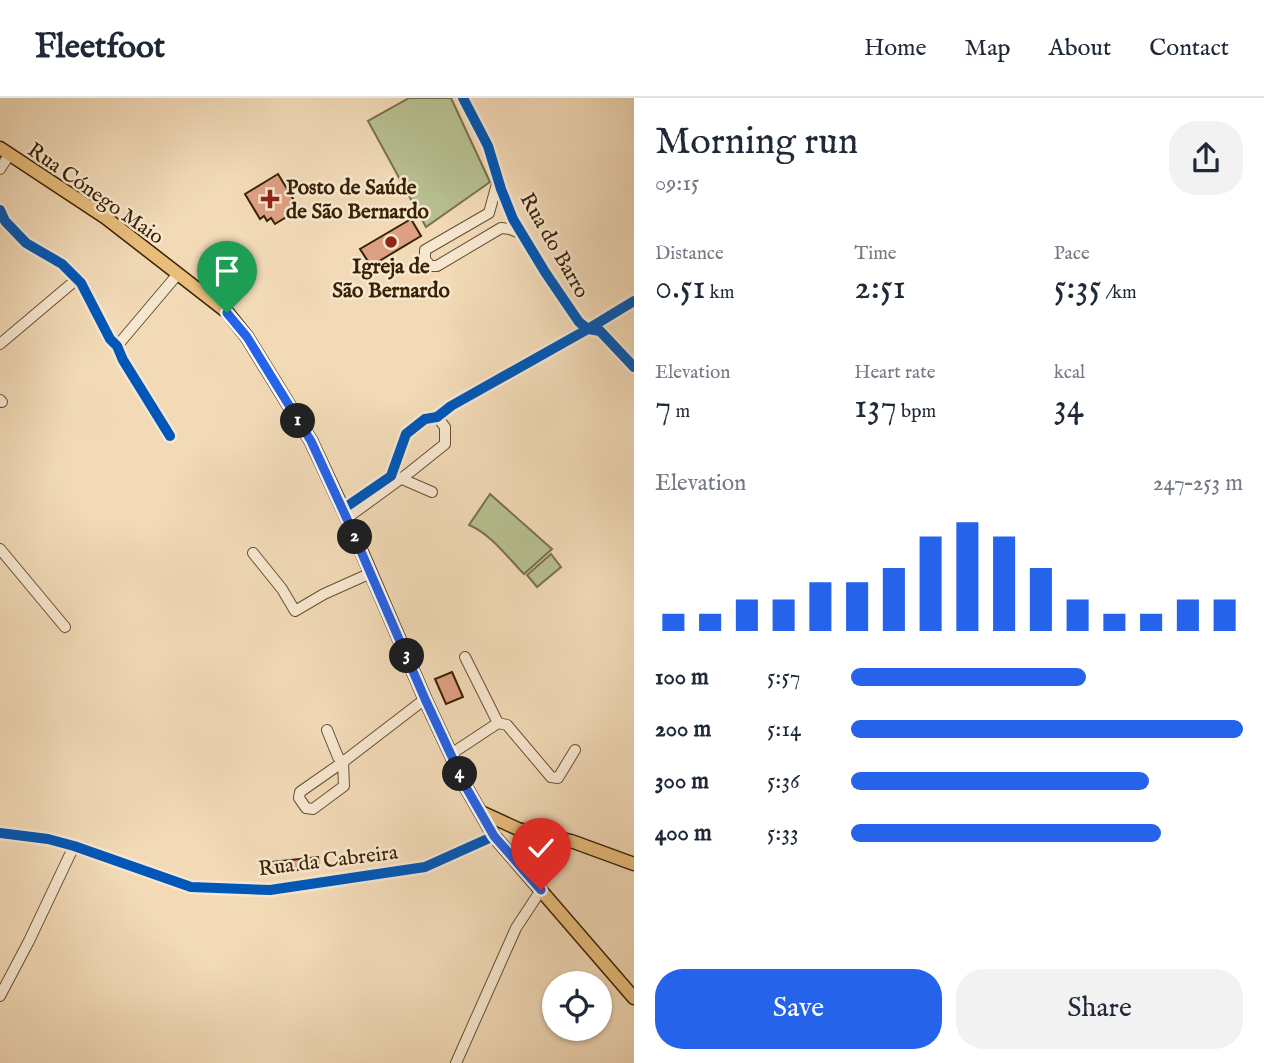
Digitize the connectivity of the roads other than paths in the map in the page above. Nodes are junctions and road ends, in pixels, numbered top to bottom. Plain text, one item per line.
1 (463, 98) edge
2 (4, 152) edge
3 (0, 169) edge
4 (498, 180) junction
5 (0, 210) edge
6 (522, 234) junction
7 (177, 275) junction
8 (78, 279) junction
9 (634, 301) edge
10 (588, 329) junction
11 (0, 344) edge
12 (117, 346) junction
13 (634, 367) edge
14 (437, 417) junction
15 (170, 436) dead end
16 (406, 475) junction
17 (433, 489) dead end
18 (345, 514) junction
19 (0, 549) edge
20 (253, 553) dead end
21 (371, 573) junction
22 (65, 627) dead end
23 (465, 657) dead end
24 (425, 699) junction
25 (498, 723) junction
26 (327, 730) dead end
27 (575, 750) dead end
28 (451, 754) junction
29 (343, 762) junction
30 (481, 812) junction
31 (518, 829) junction
32 (0, 833) edge
33 (494, 836) junction
34 (74, 846) junction
35 (634, 864) edge
36 (541, 890) junction
37 (0, 996) edge
38 (634, 998) edge
39 (456, 1063) edge

1 - 4 street, Rua do Barro
2 - 3 street
2 - 7 main road, Rua Cónego Maio
4 - 6 street, Rua do Barro
4 - 6 street
5 - 8 street
6 - 10 street, Rua do Barro
7 - 12 street
7 - 18 main road, Rua Cónego Maio
8 - 11 street
8 - 12 street
9 - 10 street
10 - 13 street, Rua do Barro
10 - 14 street
12 - 15 street
14 - 16 street
14 - 18 street
16 - 17 street
16 - 18 street
18 - 21 main road, Rua Cónego Maio
19 - 22 street
20 - 21 street
21 - 24 main road, Rua Cónego Maio
23 - 25 street
24 - 28 main road, Rua Cónego Maio
24 - 29 street
25 - 27 street
25 - 28 street
26 - 29 street
28 - 30 main road, Rua Cónego Maio
29 - 29 street
30 - 31 main road
30 - 33 main road, Rua Cónego Maio
31 - 33 main road
31 - 35 main road
32 - 34 street, Rua da Cabreira
33 - 34 street, Rua da Cabreira
33 - 36 main road, Rua Cónego Maio
34 - 37 street
36 - 38 main road, Rua Cónego Maio
36 - 39 street

